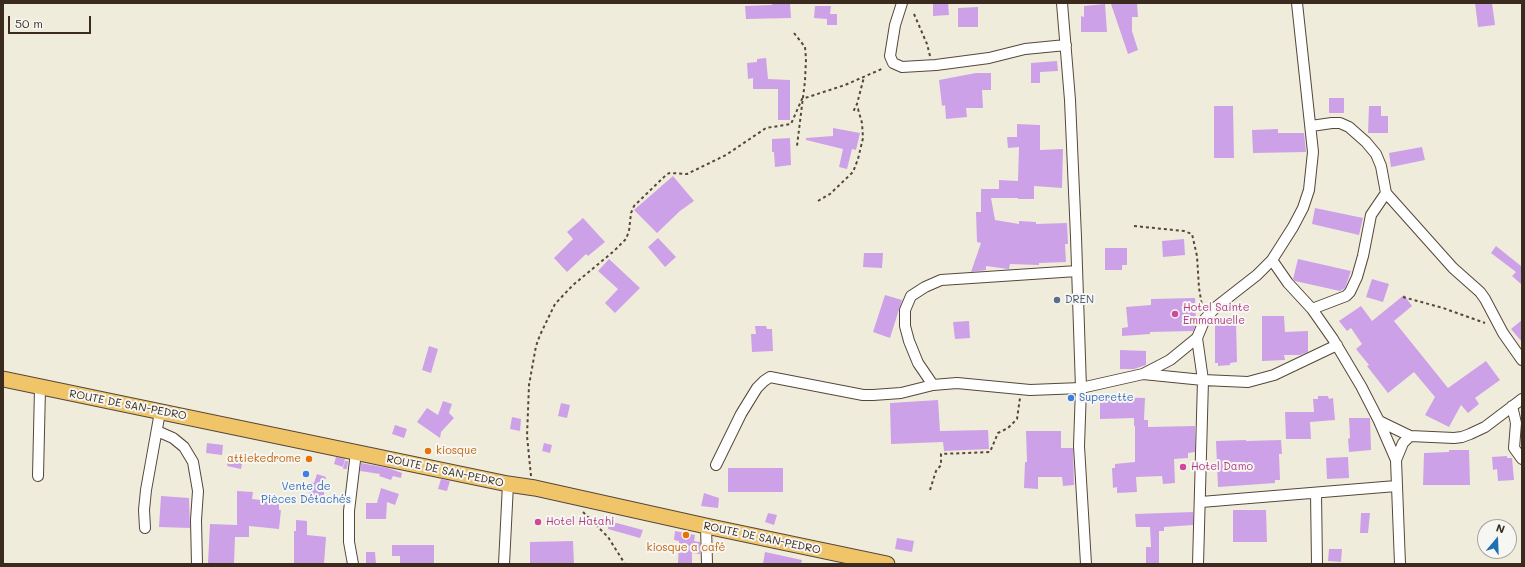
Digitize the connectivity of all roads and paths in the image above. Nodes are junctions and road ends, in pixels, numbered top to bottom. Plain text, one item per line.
1 (902, 3) edge
2 (1062, 3) edge
3 (1297, 3) edge
4 (914, 14) dead end
5 (794, 33) dead end
6 (1066, 45) junction
7 (893, 63) junction
8 (936, 65) junction
9 (864, 77) junction
10 (802, 99) junction
11 (1311, 126) junction
12 (797, 146) dead end
13 (1386, 193) junction
14 (818, 201) dead end
15 (1134, 226) dead end
16 (1272, 260) junction
17 (1077, 271) junction
18 (1403, 297) dead end
19 (1312, 309) junction
20 (1205, 319) junction
21 (1503, 333) junction
22 (1197, 338) junction
23 (1336, 345) junction
24 (1522, 360) edge
25 (1143, 374) junction
26 (3, 379) edge
27 (1203, 380) junction
28 (932, 385) junction
29 (40, 388) junction
30 (1081, 388) junction
31 (1030, 390) junction
32 (1522, 398) edge
33 (1512, 406) junction
34 (160, 412) junction
35 (1379, 421) junction
36 (157, 431) junction
37 (1410, 436) junction
38 (356, 452) junction
39 (1522, 459) edge
40 (1396, 460) junction
41 (716, 465) dead end
42 (38, 476) dead end
43 (508, 484) junction
44 (1396, 486) junction
45 (535, 488) junction
46 (930, 490) dead end
47 (1316, 493) junction
48 (572, 496) junction
49 (1200, 502) junction
50 (706, 526) junction
51 (145, 528) dead end
52 (197, 564) edge
53 (353, 564) edge
54 (504, 564) edge
55 (625, 564) edge
56 (707, 564) edge
57 (887, 564) edge
58 (1086, 564) edge
59 (1198, 564) edge
60 (1317, 564) edge
61 (1400, 564) edge

1 - 7 street
2 - 6 street
3 - 11 street
4 - 8 path
5 - 10 path
6 - 8 street
6 - 17 street
7 - 8 street
7 - 9 path
9 - 10 path
9 - 14 path
10 - 12 path
10 - 45 path
11 - 13 street
11 - 16 street
13 - 19 street
13 - 21 street
15 - 20 path
16 - 19 street
16 - 20 street
17 - 28 street
17 - 30 street
18 - 21 path
19 - 23 street
20 - 22 street
21 - 24 street
22 - 25 street
22 - 27 street
23 - 27 street
23 - 35 street
25 - 27 street
25 - 30 street
26 - 29 main road, ROUTE DE SAN-PEDRO
27 - 49 street
28 - 31 street
28 - 41 street
29 - 34 main road, ROUTE DE SAN-PEDRO
29 - 42 street
30 - 31 street
30 - 58 street
31 - 46 path
32 - 33 street
33 - 37 street
33 - 39 street
34 - 36 street
34 - 38 main road, ROUTE DE SAN-PEDRO
35 - 37 street
35 - 40 street
36 - 51 street
36 - 52 street
37 - 40 street
38 - 43 main road, ROUTE DE SAN-PEDRO
38 - 53 street
40 - 44 street
43 - 45 main road, ROUTE DE SAN-PEDRO
43 - 54 street
44 - 47 street
44 - 61 street
45 - 48 main road, ROUTE DE SAN-PEDRO
47 - 49 street
47 - 60 street
48 - 50 main road, ROUTE DE SAN-PEDRO
48 - 55 path
49 - 59 street
50 - 56 street
50 - 57 main road, ROUTE DE SAN-PEDRO

